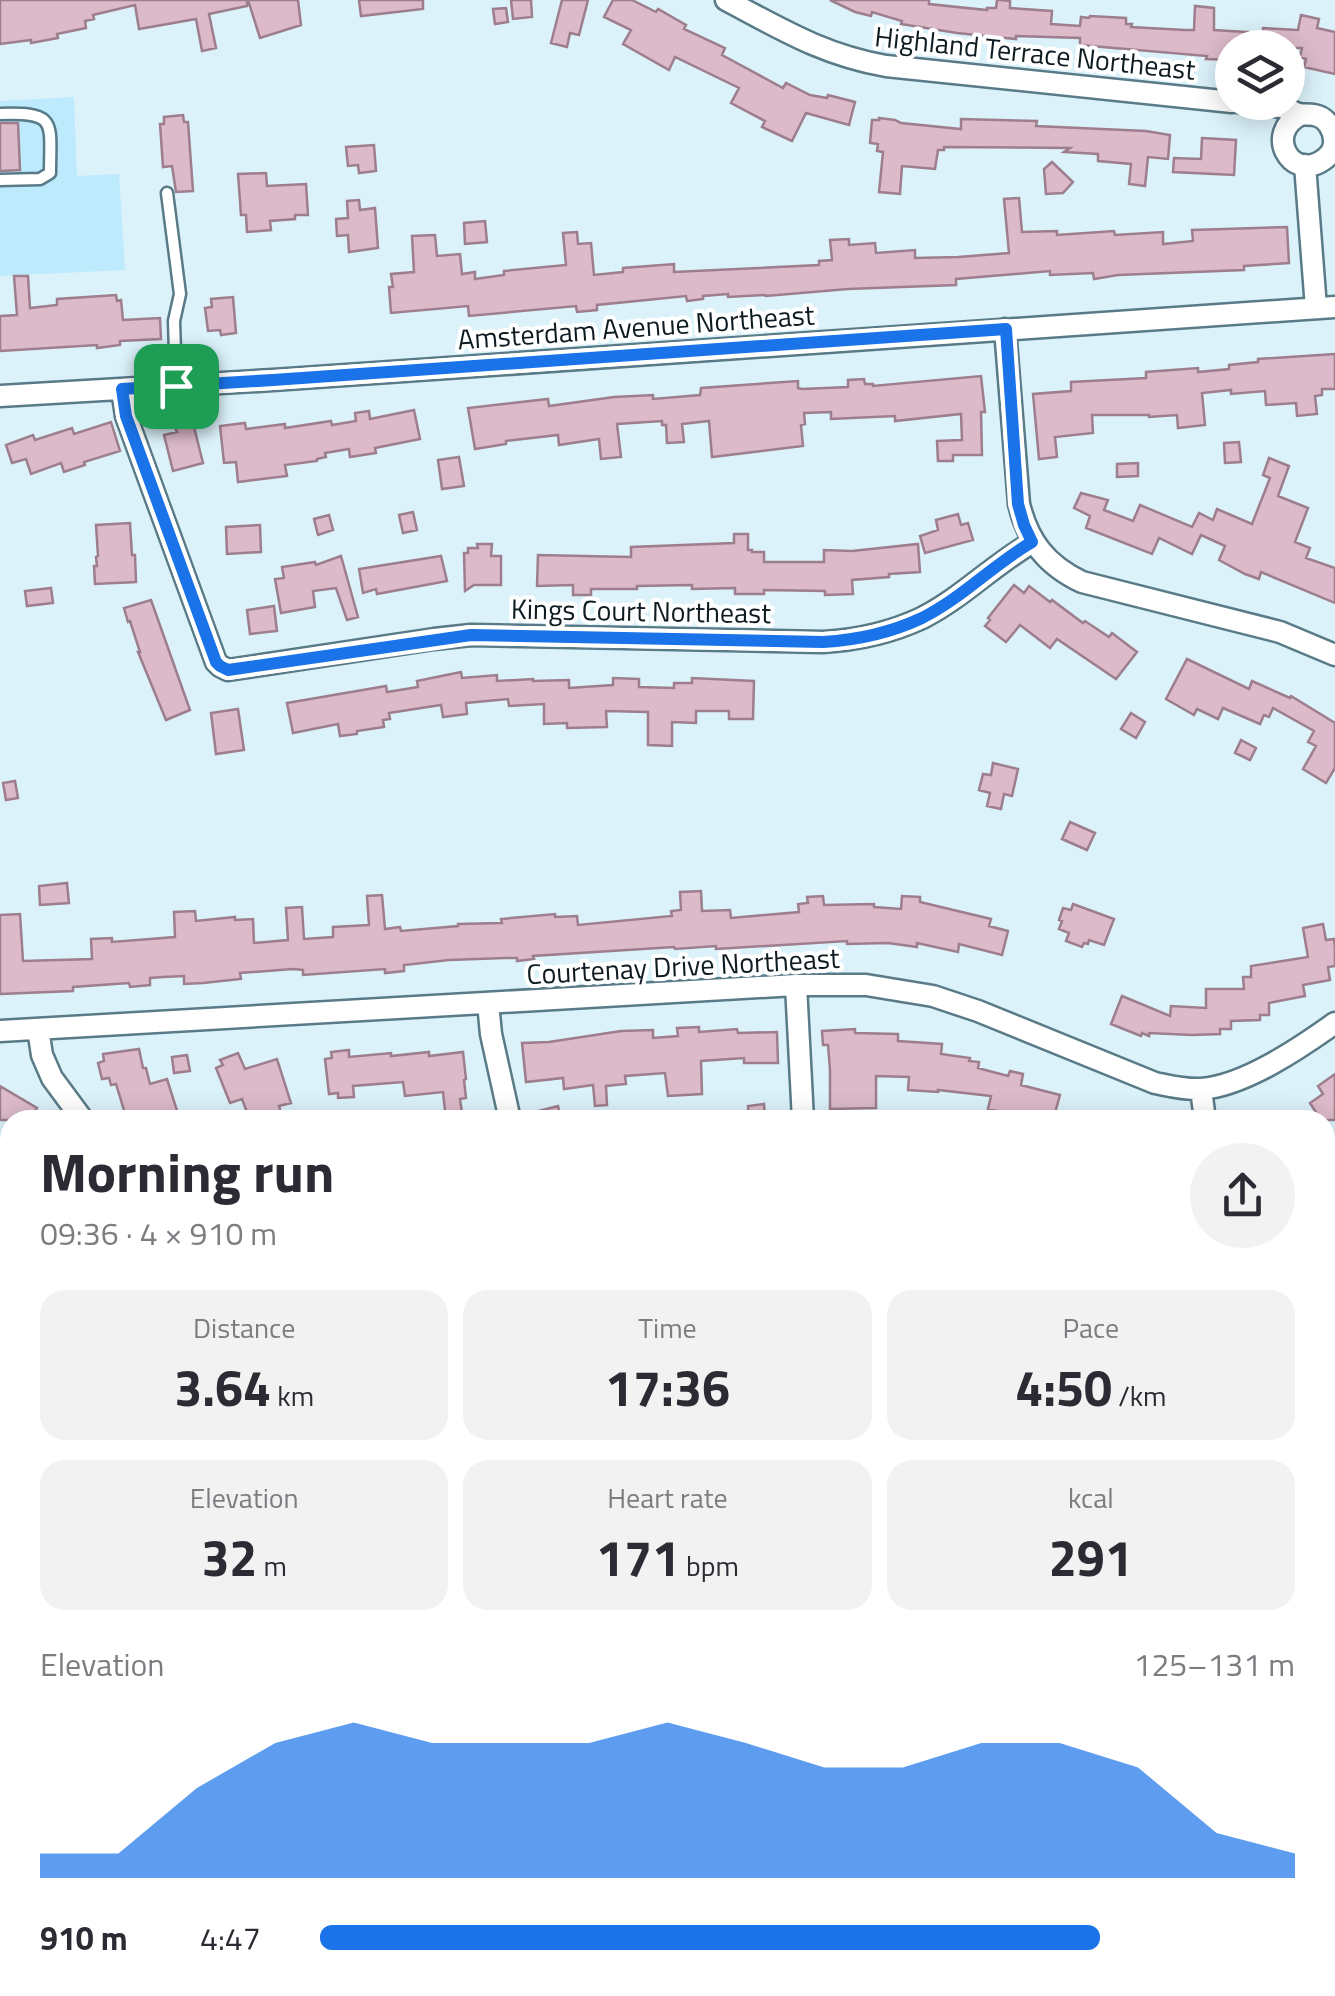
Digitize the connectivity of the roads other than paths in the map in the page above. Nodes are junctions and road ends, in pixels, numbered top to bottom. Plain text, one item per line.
1 (726, 0) edge
2 (1215, 100) edge
3 (0, 114) edge
4 (1305, 115) edge
5 (1291, 120) edge
6 (1305, 165) junction
7 (0, 180) edge
8 (168, 193) dead end
9 (1326, 307) edge
10 (1006, 329) junction
11 (176, 386) junction
12 (122, 389) junction
13 (0, 396) edge
14 (1032, 542) junction
15 (1335, 654) edge
16 (796, 985) junction
17 (488, 1003) junction
18 (1335, 1023) edge
19 (38, 1029) junction
20 (0, 1031) edge
21 (1201, 1089) junction
22 (76, 1110) edge
23 (508, 1110) edge
24 (802, 1110) edge
25 (1204, 1110) edge

1 - 2 street, Highland Terrace Northeast
3 - 7 lane
4 - 6 street, Highland Terrace Northeast
5 - 6 street
6 - 9 street
8 - 11 lane
9 - 10 street, Amsterdam Avenue Northeast
10 - 11 street, Amsterdam Avenue Northeast
10 - 14 street
11 - 12 street, Amsterdam Avenue Northeast
12 - 13 street, Amsterdam Avenue Northeast
12 - 14 street, Kings Court Northeast
14 - 15 street
16 - 17 street, Courtenay Drive Northeast
16 - 21 street, Courtenay Drive Northeast
16 - 24 street
17 - 19 street, Courtenay Drive Northeast
17 - 23 street
18 - 21 street, Courtenay Drive Northeast
19 - 20 street, Courtenay Drive Northeast
19 - 22 street
21 - 25 street

